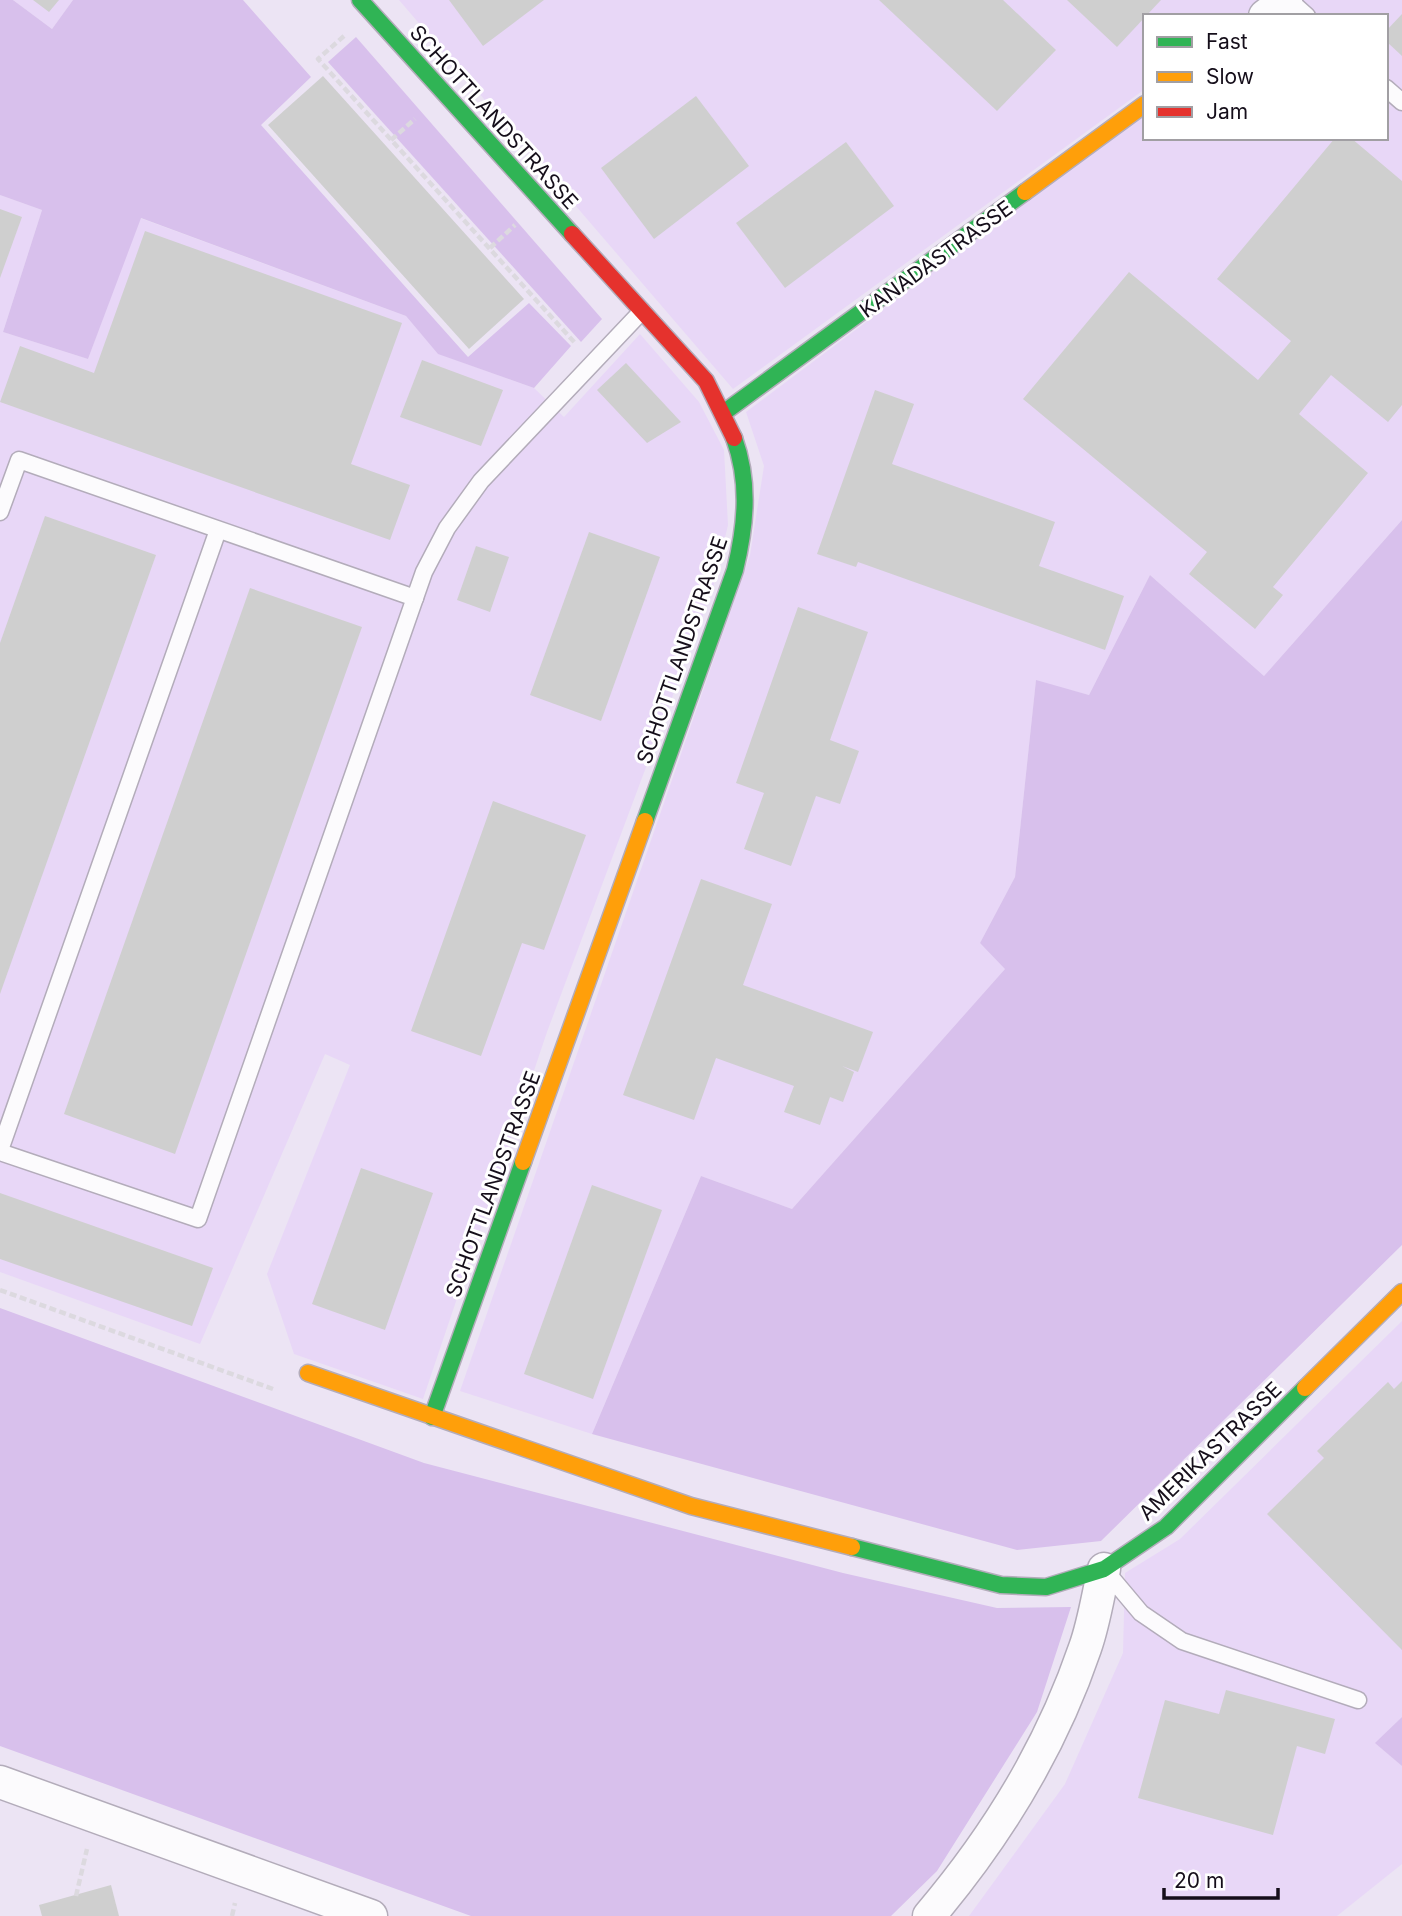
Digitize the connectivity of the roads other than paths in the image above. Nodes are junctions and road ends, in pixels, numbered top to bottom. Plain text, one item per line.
1 (1288, 0) edge
2 (365, 6) edge
3 (1268, 14) edge
4 (1305, 14) edge
5 (1388, 90) edge
6 (1402, 102) edge
7 (1143, 105) edge
8 (642, 311) junction
9 (726, 411) junction
10 (0, 512) edge
11 (218, 530) junction
12 (415, 598) junction
13 (0, 1151) edge
14 (1402, 1292) edge
15 (307, 1373) road end
16 (432, 1417) junction
17 (1104, 1570) junction
18 (1357, 1700) dead end
19 (0, 1782) edge
20 (371, 1916) edge
21 (929, 1916) edge

1 - 3 street
1 - 4 lane
2 - 8 street, SCHOTTLANDSTRASSE
5 - 6 lane
7 - 9 street, KANADASTRASSE
8 - 9 street, SCHOTTLANDSTRASSE
8 - 12 lane
9 - 16 street, SCHOTTLANDSTRASSE
10 - 11 lane
11 - 12 lane
11 - 13 lane
12 - 13 lane
14 - 17 street, AMERIKASTRASSE
15 - 16 street
16 - 17 street, AMERIKASTRASSE
17 - 18 lane
17 - 21 street
19 - 20 street

